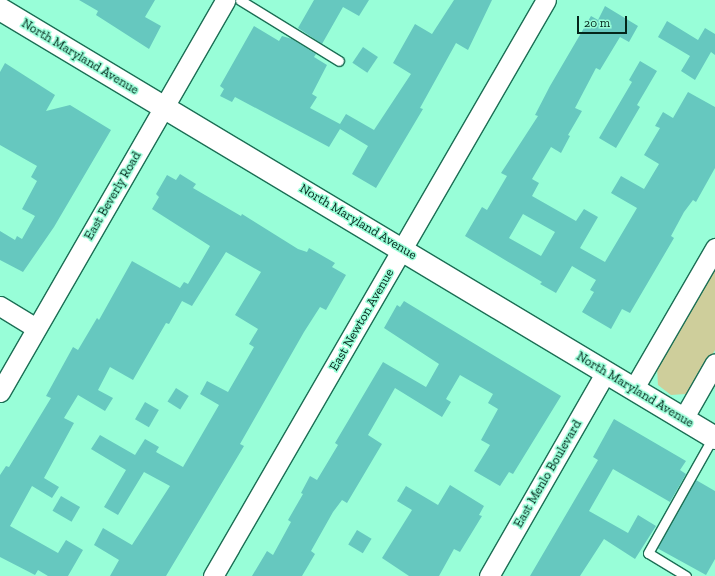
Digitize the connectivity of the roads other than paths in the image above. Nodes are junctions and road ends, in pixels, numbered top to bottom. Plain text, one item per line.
1 (225, 0) edge
2 (240, 0) edge
3 (546, 0) edge
4 (0, 9) edge
5 (339, 61) dead end
6 (165, 108) junction
7 (715, 248) edge
8 (404, 250) junction
9 (0, 306) edge
10 (36, 328) junction
11 (715, 363) edge
12 (606, 372) junction
13 (634, 388) junction
14 (0, 392) edge
15 (683, 419) junction
16 (714, 437) edge
17 (212, 576) edge
18 (489, 576) edge
19 (686, 576) edge

1 - 6 street, East Beverly Road
2 - 5 lane
3 - 8 street, East Newton Avenue
4 - 6 street, North Maryland Avenue
6 - 8 street, North Maryland Avenue
6 - 10 street, East Beverly Road
7 - 13 street
8 - 12 street, North Maryland Avenue
8 - 17 street, East Newton Avenue
9 - 10 street
10 - 14 street, East Beverly Road
11 - 15 street
12 - 13 street, North Maryland Avenue
12 - 18 street, East Menlo Boulevard
13 - 15 street, North Maryland Avenue
15 - 16 street, North Maryland Avenue
16 - 19 lane

